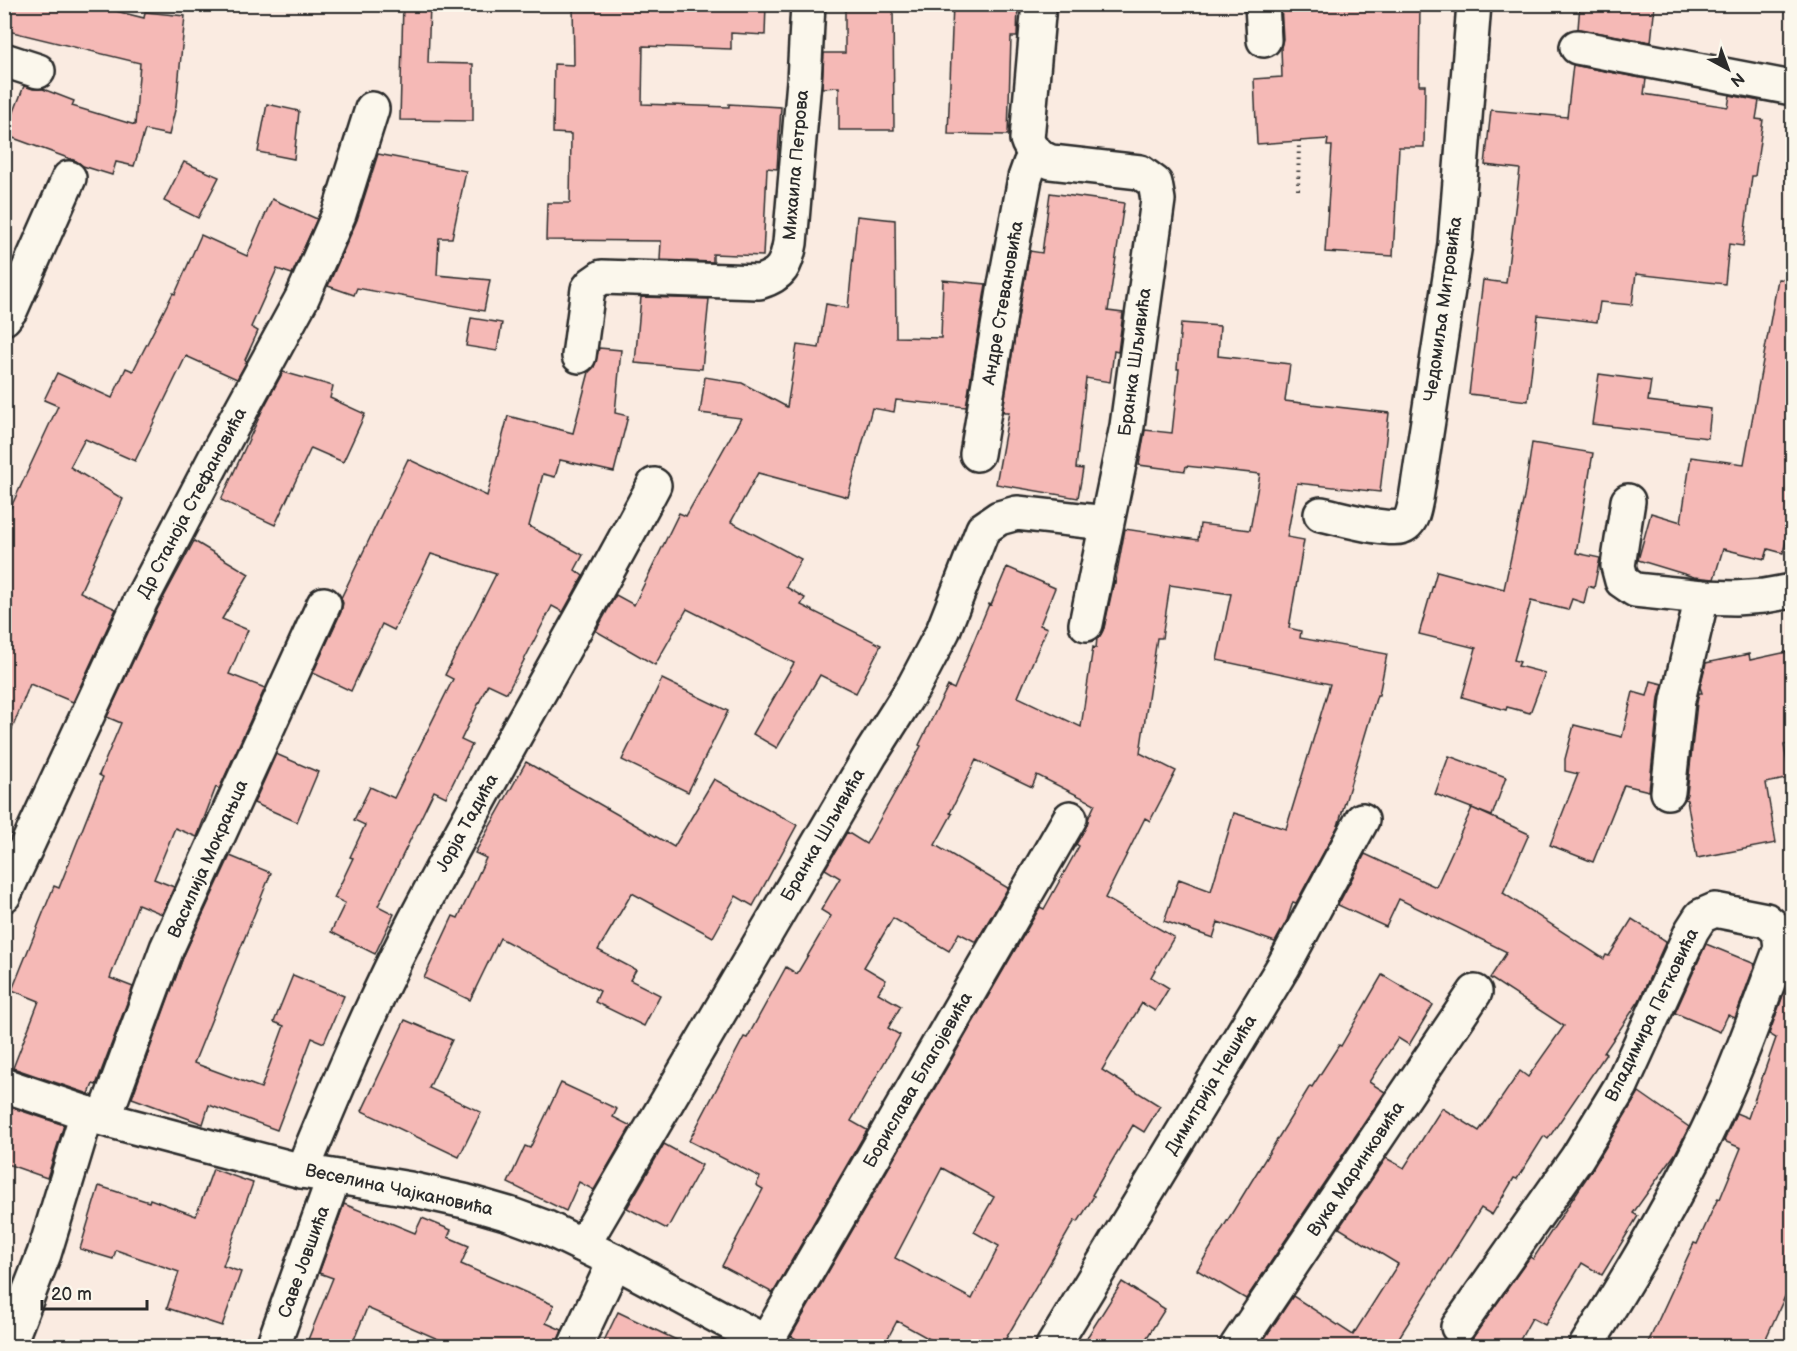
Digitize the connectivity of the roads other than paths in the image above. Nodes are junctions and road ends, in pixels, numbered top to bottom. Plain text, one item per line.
1 (808, 4) edge
2 (1039, 4) edge
3 (1262, 4) edge
4 (1474, 4) edge
5 (1264, 40) dead end
6 (1577, 47) dead end
7 (4, 60) edge
8 (38, 71) dead end
9 (1792, 88) edge
10 (372, 109) dead end
11 (1038, 154) junction
12 (69, 178) dead end
13 (4, 318) edge
14 (579, 356) dead end
15 (977, 454) dead end
16 (654, 485) dead end
17 (1628, 501) dead end
18 (1321, 513) dead end
19 (1106, 523) junction
20 (1792, 591) edge
21 (1702, 597) junction
22 (324, 604) dead end
23 (1086, 624) dead end
24 (1668, 792) dead end
25 (1070, 818) dead end
26 (1362, 820) dead end
27 (4, 896) edge
28 (1475, 992) dead end
29 (4, 1085) edge
30 (95, 1116) junction
31 (302, 1171) junction
32 (334, 1177) junction
33 (583, 1245) junction
34 (615, 1261) junction
35 (1458, 1327) dead end
36 (769, 1344) edge
37 (8, 1347) edge
38 (273, 1347) edge
39 (575, 1347) edge
40 (1053, 1347) edge
41 (1237, 1347) edge
42 (1586, 1347) edge

1 - 14 street, Михаила Петрова
2 - 11 street
3 - 5 street
4 - 18 street, Чедомиља Митровића
6 - 9 street
7 - 8 street
10 - 27 street, Др Станоја Стефановића
11 - 15 street, Андре Стевановића
11 - 19 street, Бранка Шљивића
12 - 13 street
16 - 31 street, Јорја Тадића
17 - 21 street
19 - 23 street, Бранка Шљивића
19 - 33 street, Бранка Шљивића
20 - 21 street
21 - 24 street
22 - 30 street, Василија Мокрањца
25 - 36 street, Борислава Благојевића
26 - 40 street, Димитрија Нешића
28 - 41 street, Вука Маринковића
29 - 30 street, Веселина Чајкановића
30 - 31 street, Веселина Чајкановића
30 - 37 street, Василија Мокрањца
31 - 32 street, Веселина Чајкановића
32 - 33 street, Веселина Чајкановића
32 - 38 street, Саве Јовшића
33 - 34 street, Веселина Чајкановића
34 - 36 street, Веселина Чајкановића
34 - 39 street
35 - 42 street, Владимира Петковића

